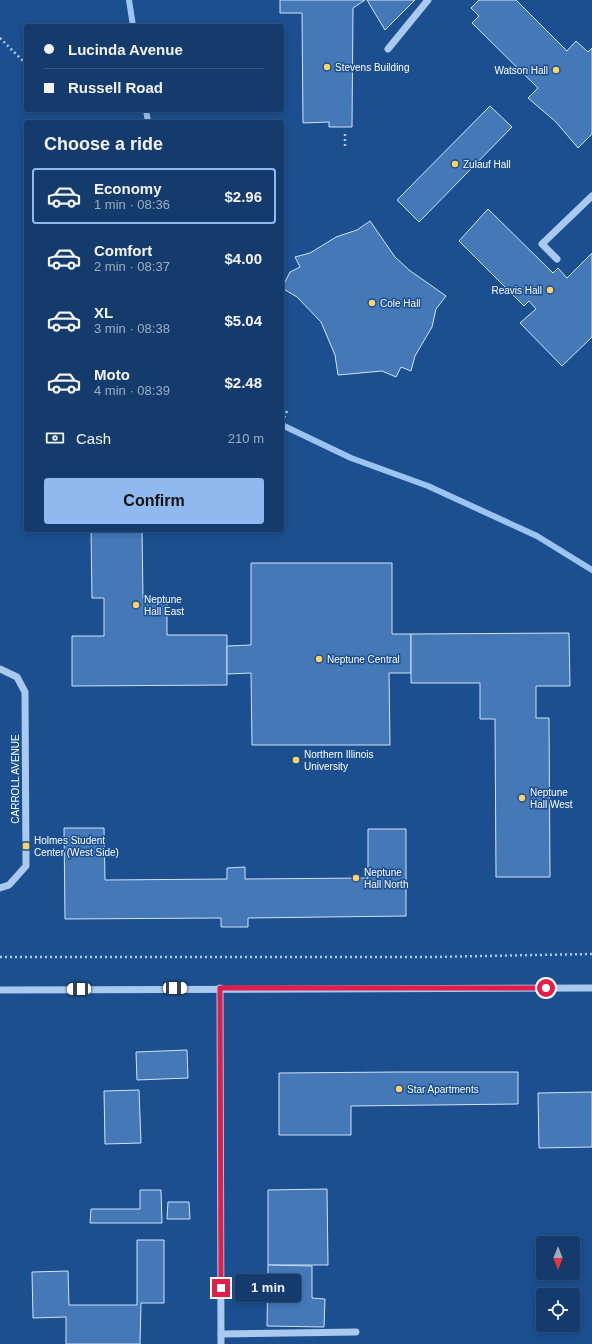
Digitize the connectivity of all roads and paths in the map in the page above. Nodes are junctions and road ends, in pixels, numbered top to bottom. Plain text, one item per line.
1 (428, 0) edge
2 (0, 38) edge
3 (388, 49) dead end
4 (24, 62) edge
5 (345, 134) dead end
6 (345, 146) dead end
7 (592, 196) edge
8 (557, 259) dead end
9 (287, 411) dead end
10 (284, 418) edge
11 (0, 669) edge
12 (0, 888) edge
13 (592, 954) edge
14 (0, 956) edge
15 (220, 988) junction
16 (592, 988) edge
17 (0, 990) edge
18 (356, 1332) dead end
19 (221, 1334) junction
20 (221, 1344) edge

1 - 3 street
2 - 4 path
5 - 6 path
7 - 8 street
9 - 10 path
11 - 12 street, CARROLL AVENUE
13 - 14 path
15 - 16 street
15 - 17 street
15 - 19 street
18 - 19 street
19 - 20 street

